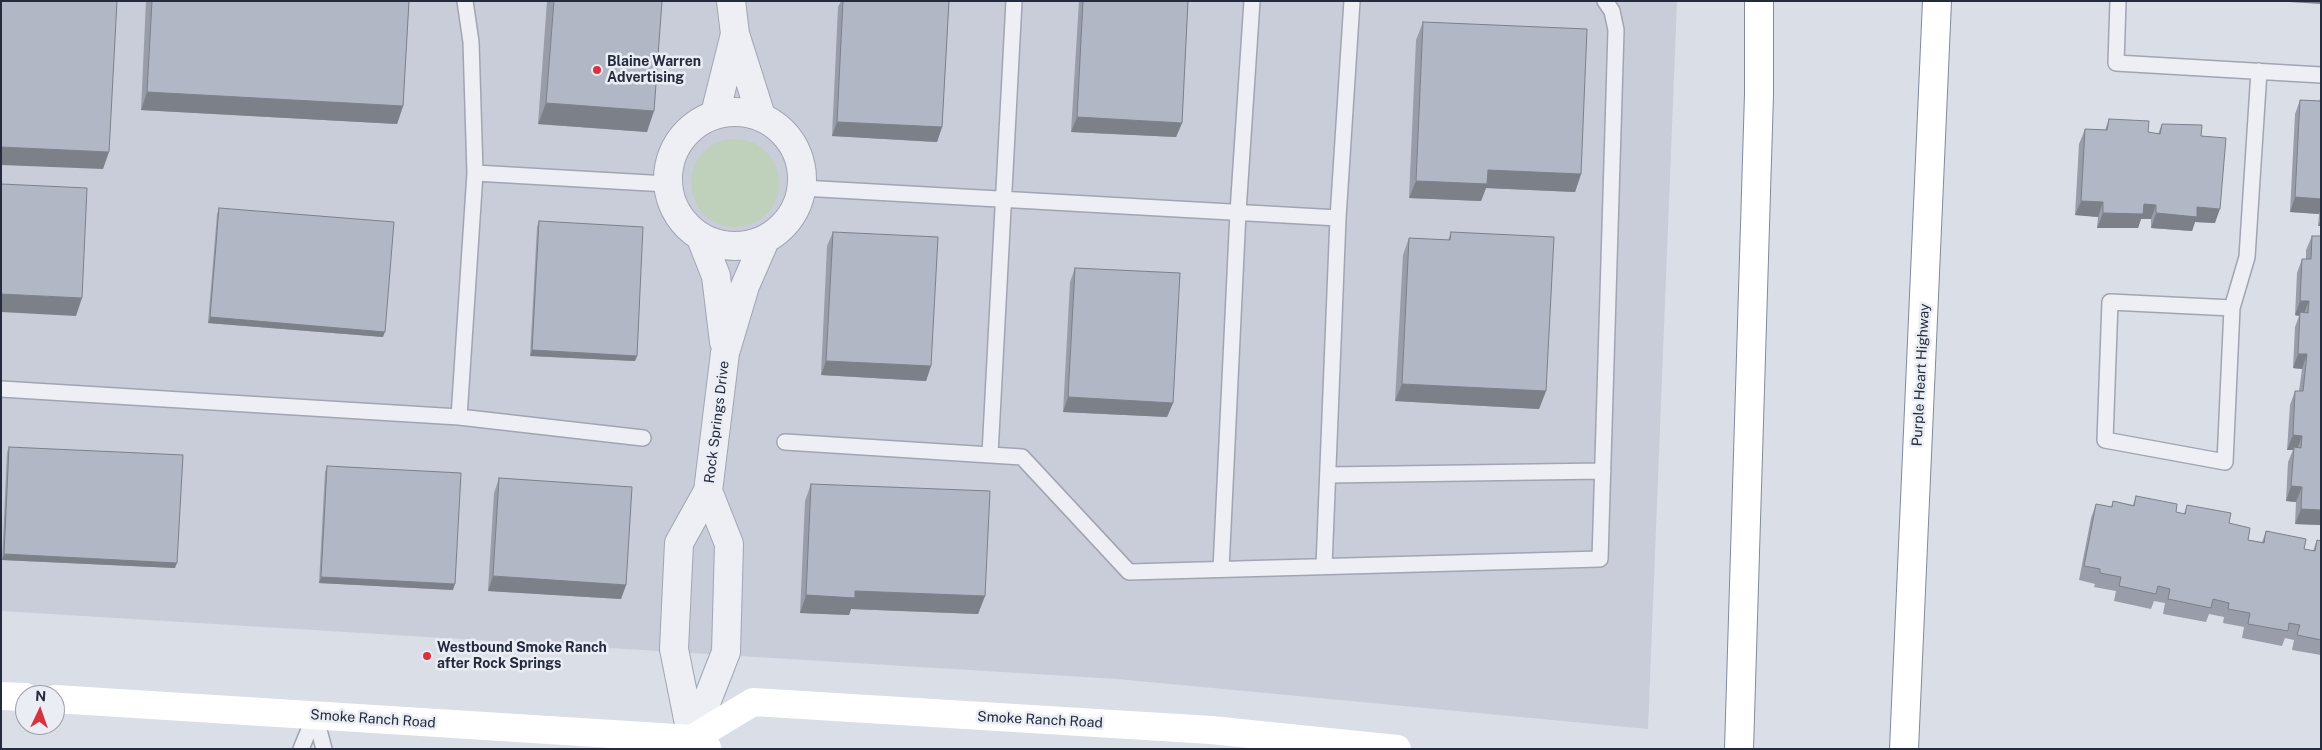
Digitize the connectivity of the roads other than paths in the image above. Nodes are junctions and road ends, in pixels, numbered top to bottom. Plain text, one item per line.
1 (465, 1) edge
2 (731, 1) edge
3 (1014, 1) edge
4 (1252, 1) edge
5 (1352, 1) edge
6 (1605, 1) edge
7 (1759, 1) edge
8 (1937, 1) edge
9 (2118, 1) edge
10 (735, 34) junction
11 (2259, 71) junction
12 (2321, 75) edge
13 (715, 114) junction
14 (761, 116) junction
15 (475, 173) junction
16 (667, 184) junction
17 (802, 188) junction
18 (1004, 200) junction
19 (1238, 212) junction
20 (1338, 218) junction
21 (701, 238) junction
22 (765, 240) junction
23 (2232, 308) junction
24 (725, 353) junction
25 (1, 389) edge
26 (459, 417) junction
27 (643, 438) dead end
28 (784, 442) dead end
29 (990, 454) junction
30 (1603, 471) junction
31 (1328, 475) junction
32 (708, 492) junction
33 (1324, 566) junction
34 (1221, 569) junction
35 (1908, 667) junction
36 (1, 696) edge
37 (15, 697) edge
38 (65, 700) edge
39 (316, 715) junction
40 (697, 745) edge
41 (301, 749) edge
42 (324, 749) edge
43 (1397, 749) edge
44 (1739, 749) edge
45 (1904, 749) edge
46 (1921, 749) edge

1 - 15 lane
2 - 10 street
3 - 18 lane
4 - 19 lane
5 - 20 lane
6 - 30 lane
7 - 44 main road
8 - 35 main road, Purple Heart Highway
9 - 11 lane
10 - 13 street
10 - 14 street
11 - 12 lane
11 - 23 lane
13 - 14 street, Rock Springs Drive
13 - 16 street, Rock Springs Drive
14 - 17 street, Rock Springs Drive
15 - 16 lane
15 - 26 lane
16 - 21 street, Rock Springs Drive
17 - 18 lane
17 - 22 street, Rock Springs Drive
18 - 19 lane
18 - 29 lane
19 - 20 lane
19 - 34 lane
20 - 31 lane
21 - 22 street, Rock Springs Drive
21 - 24 street, Rock Springs Drive
22 - 24 street, Rock Springs Drive
23 - 23 lane
24 - 32 street, Rock Springs Drive
25 - 26 lane
26 - 27 lane
28 - 29 lane
29 - 34 lane
30 - 31 lane
30 - 33 lane
31 - 33 lane
32 - 40 street, Rock Springs Drive
32 - 40 street, Rock Springs Drive
33 - 34 lane
35 - 45 main road, Purple Heart Highway
35 - 46 main road
36 - 37 main road
38 - 39 main road, Smoke Ranch Road
39 - 40 main road, Smoke Ranch Road
39 - 41 lane
39 - 42 lane
40 - 43 main road, Smoke Ranch Road

